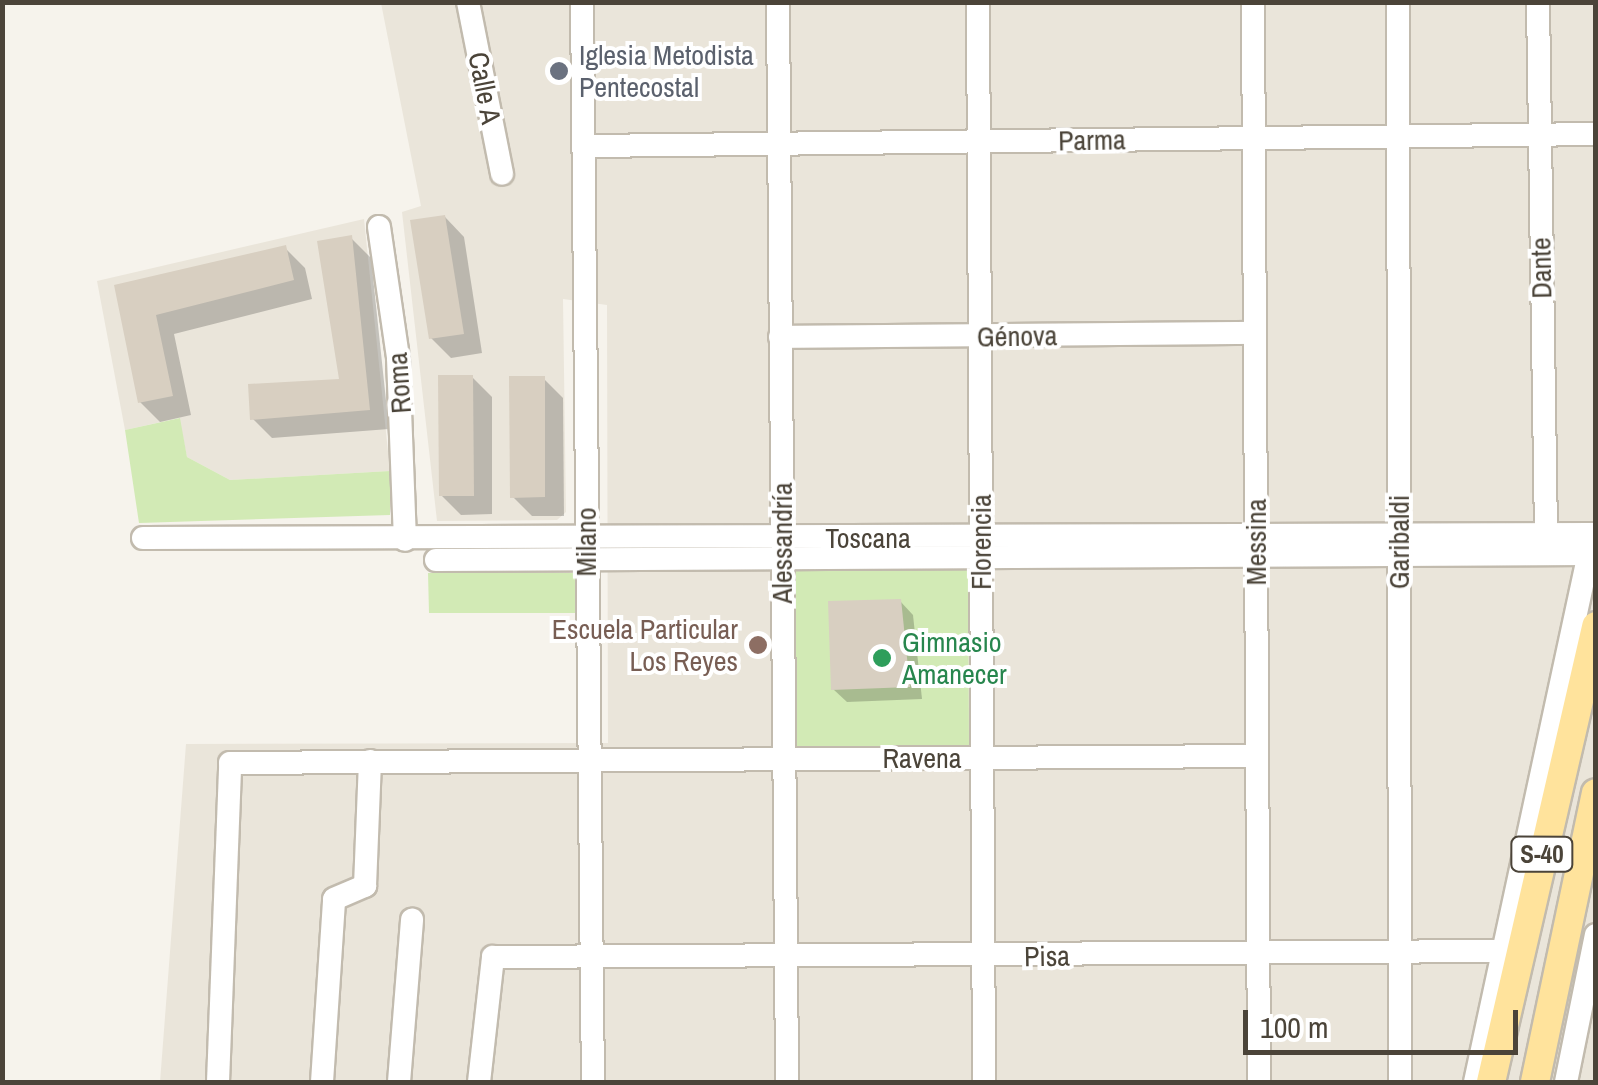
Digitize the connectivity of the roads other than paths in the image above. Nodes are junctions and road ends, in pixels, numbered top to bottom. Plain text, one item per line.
1 (468, 2) edge
2 (778, 2) edge
3 (978, 2) edge
4 (1253, 2) edge
5 (1398, 2) edge
6 (1538, 2) edge
7 (582, 3) edge
8 (1596, 134) edge
9 (1539, 135) junction
10 (1398, 137) junction
11 (1254, 138) junction
12 (979, 142) junction
13 (779, 144) junction
14 (588, 146) junction
15 (502, 174) dead end
16 (379, 228) dead end
17 (1254, 333) junction
18 (780, 337) junction
19 (980, 337) junction
20 (1546, 534) junction
21 (1593, 537) edge
22 (144, 538) dead end
23 (406, 540) junction
24 (1399, 545) junction
25 (1256, 546) junction
26 (981, 548) junction
27 (782, 549) junction
28 (585, 550) junction
29 (436, 560) dead end
30 (1596, 626) edge
31 (1258, 756) junction
32 (587, 758) junction
33 (784, 758) junction
34 (982, 758) junction
35 (370, 761) junction
36 (1596, 793) edge
37 (412, 920) dead end
38 (1596, 935) edge
39 (1502, 951) junction
40 (1400, 952) junction
41 (1258, 954) junction
42 (983, 957) junction
43 (786, 959) junction
44 (592, 961) junction
45 (218, 1082) edge
46 (322, 1082) edge
47 (399, 1082) edge
48 (478, 1082) edge
49 (593, 1082) edge
50 (787, 1082) edge
51 (984, 1082) edge
52 (1259, 1082) edge
53 (1400, 1082) edge
54 (1475, 1082) edge
55 (1491, 1082) edge
56 (1535, 1082) edge
57 (1566, 1082) edge

1 - 15 street, Calle A
2 - 13 street, Alessandría
3 - 12 street, Florencia
4 - 11 street, Messina
5 - 10 street, Garibaldi
6 - 9 street, Dante
7 - 14 street, Milano
8 - 9 street, Parma
9 - 10 street, Parma
9 - 20 street, Dante
10 - 11 street, Parma
10 - 24 street, Garibaldi
11 - 12 street, Parma
11 - 17 street, Messina
12 - 13 street, Parma
12 - 19 street, Florencia
13 - 14 street, Parma
13 - 18 street, Alessandría
14 - 28 street, Milano
16 - 23 street, Roma
17 - 19 street, Génova
17 - 25 street, Messina
18 - 19 street, Génova
18 - 27 street, Alessandría
19 - 26 street, Florencia
20 - 21 street, Toscana
20 - 24 street, Toscana
21 - 24 street, Toscana
21 - 39 street
22 - 23 street, Toscana
23 - 28 street, Toscana
24 - 25 street, Toscana
24 - 40 street, Garibaldi
25 - 26 street, Toscana
25 - 31 street, Messina
26 - 27 street, Toscana
26 - 34 street, Florencia
27 - 28 street, Toscana
27 - 33 street, Alessandría
28 - 29 street, Toscana
28 - 32 street, Milano
30 - 55 main road, S-40
31 - 34 street, Ravena
31 - 41 street, Messina
32 - 33 street, Ravena
32 - 35 street, Ravena
32 - 44 street, Milano
33 - 34 street, Ravena
33 - 43 street, Alessandría
34 - 42 street, Florencia
35 - 45 street, Ravena
35 - 46 street
36 - 56 main road, S-40
37 - 47 street
38 - 57 street
39 - 40 street, Pisa
39 - 54 street
40 - 41 street, Pisa
40 - 53 street, Garibaldi
41 - 42 street, Pisa
41 - 52 street, Messina
42 - 43 street, Pisa
42 - 51 street, Florencia
43 - 44 street, Pisa
43 - 50 street, Alessandría
44 - 48 street, Pisa
44 - 49 street, Milano

